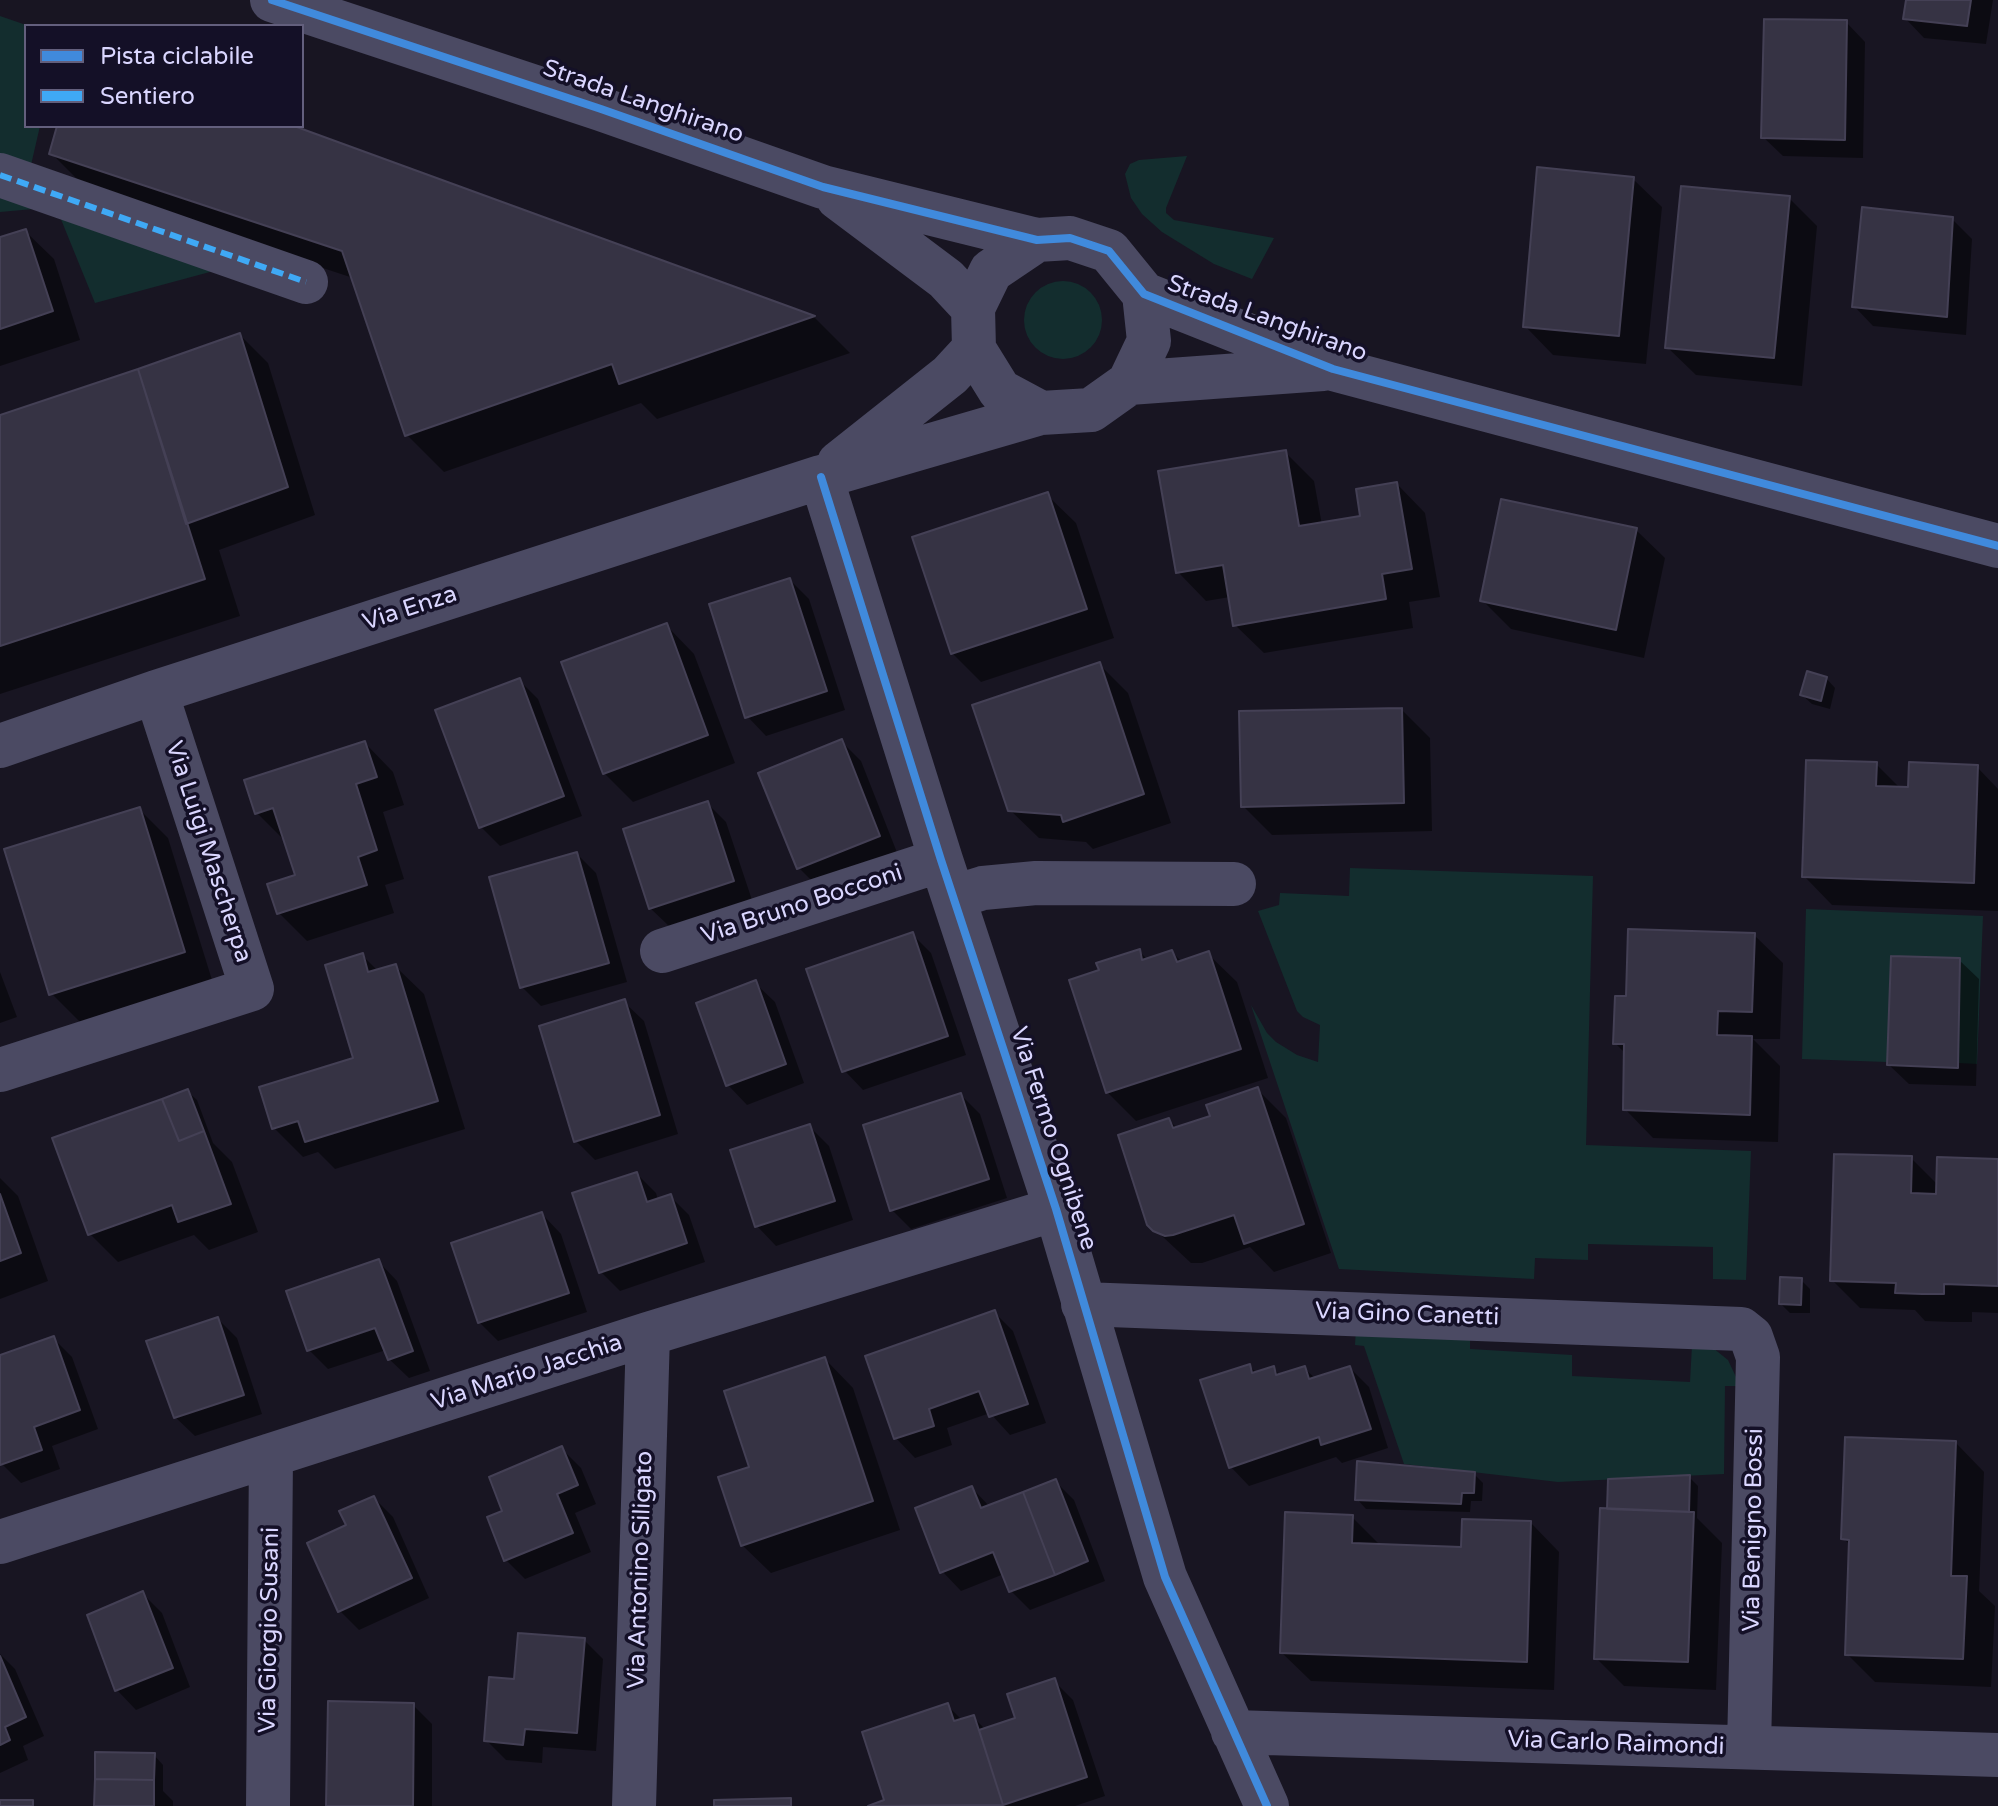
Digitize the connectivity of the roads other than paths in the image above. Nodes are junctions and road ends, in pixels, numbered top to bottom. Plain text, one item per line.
1 (272, 0) edge
2 (0, 175) edge
3 (823, 187) junction
4 (1037, 240) junction
5 (306, 282) dead end
6 (1144, 294) junction
7 (974, 328) junction
8 (1333, 369) junction
9 (1129, 383) junction
10 (1041, 413) junction
11 (821, 477) junction
12 (1998, 546) edge
13 (156, 692) junction
14 (0, 746) edge
15 (948, 878) junction
16 (1234, 884) dead end
17 (662, 951) dead end
18 (0, 1070) edge
19 (1056, 1209) junction
20 (1083, 1304) junction
21 (1731, 1327) joint
22 (648, 1334) junction
23 (271, 1455) junction
24 (0, 1542) edge
25 (1233, 1732) junction
26 (1749, 1747) junction
27 (1998, 1755) edge
28 (268, 1806) edge
29 (634, 1806) edge
30 (1267, 1806) edge

1 - 3 street, Strada Langhirano
2 - 5 street
3 - 4 street, Strada Langhirano
3 - 7 street, Strada Langhirano
4 - 6 street, Strada Langhirano
4 - 7 street
6 - 8 street, Strada Langhirano
6 - 9 street, Strada Langhirano
7 - 10 street, Strada Langhirano
7 - 11 street, Via Enza
8 - 9 street, Strada Langhirano
8 - 12 street, Strada Langhirano
9 - 10 street, Strada Langhirano
10 - 11 street, Via Enza
11 - 13 street, Via Enza
11 - 15 street, Via Fermo Ognibene
13 - 14 street, Via Enza
13 - 18 street, Via Luigi Mascherpa
15 - 16 street, Via Bruno Bocconi
15 - 17 street, Via Bruno Bocconi
15 - 19 street, Via Fermo Ognibene
19 - 20 street, Via Fermo Ognibene
19 - 22 street, Via Mario Jacchia
20 - 21 street, Via Gino Canetti
20 - 25 street, Via Fermo Ognibene
21 - 26 street, Via Benigno Bossi
22 - 23 street, Via Mario Jacchia
22 - 29 street, Via Antonino Siligato
23 - 24 street, Via Mario Jacchia
23 - 28 street, Via Giorgio Susani
25 - 26 street, Via Carlo Raimondi
25 - 30 street, Via Fermo Ognibene
26 - 27 street, Via Carlo Raimondi

